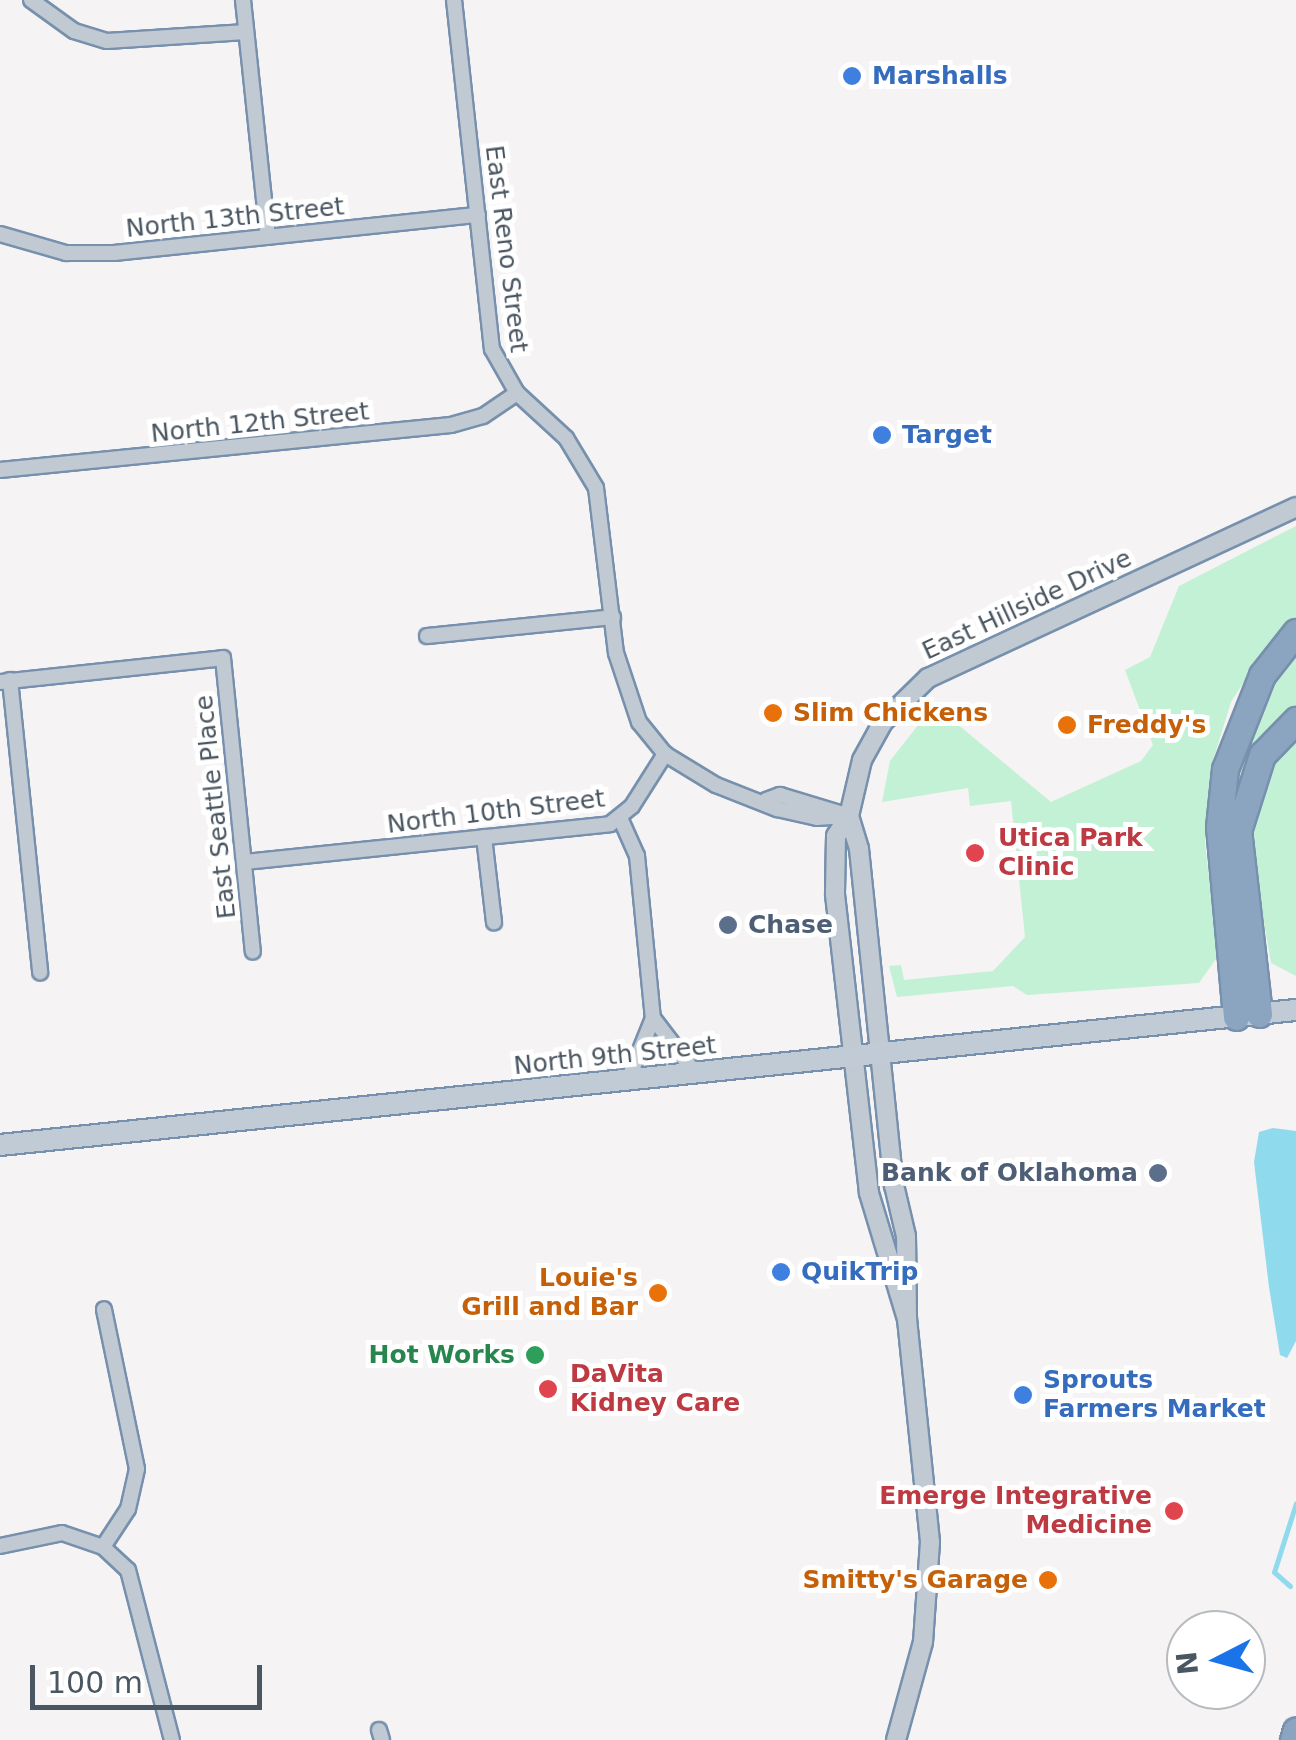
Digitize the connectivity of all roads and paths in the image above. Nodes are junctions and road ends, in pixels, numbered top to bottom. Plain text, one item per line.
1 (30, 0) edge
2 (243, 0) edge
3 (454, 0) edge
4 (246, 32) junction
5 (478, 215) junction
6 (0, 234) edge
7 (268, 237) junction
8 (517, 393) junction
9 (0, 470) edge
10 (1296, 507) edge
11 (612, 617) junction
12 (1296, 632) edge
13 (428, 636) dead end
14 (5, 681) edge
15 (1296, 720) edge
16 (665, 754) junction
17 (848, 816) junction
18 (621, 820) junction
19 (484, 837) junction
20 (245, 862) junction
21 (494, 922) dead end
22 (253, 951) dead end
23 (40, 972) dead end
24 (1296, 1010) edge
25 (1248, 1015) junction
26 (654, 1018) junction
27 (880, 1054) junction
28 (854, 1056) junction
29 (695, 1073) junction
30 (628, 1080) junction
31 (0, 1146) edge
32 (104, 1310) dead end
33 (908, 1318) junction
34 (0, 1546) edge
35 (102, 1547) junction
36 (1296, 1730) edge
37 (172, 1740) edge
38 (896, 1740) edge
39 (1293, 1740) edge

1 - 4 street
2 - 4 street
3 - 5 street, East Reno Street
4 - 7 street
5 - 7 street, North 13th Street
5 - 8 street, East Reno Street
6 - 7 street, North 13th Street
8 - 9 street, North 12th Street
8 - 11 street, East Reno Street
10 - 17 street, East Hillside Drive
11 - 13 street
11 - 16 street, East Reno Street
12 - 25 highway
14 - 20 street, East Seattle Place
14 - 23 street
15 - 25 highway
16 - 17 street
16 - 18 street, North 10th Street
17 - 27 street, East Hillside Drive
17 - 28 street, East Hillside Drive
18 - 19 street, North 10th Street
18 - 26 street
19 - 20 street, North 10th Street
19 - 21 street
20 - 22 street, East Seattle Place
24 - 25 main road, North 9th Street
25 - 27 main road, North 9th Street
26 - 29 street
26 - 30 street
27 - 28 main road, North 9th Street
27 - 33 street, East Hillside Drive
28 - 29 main road, North 9th Street
28 - 33 street, East Hillside Drive
29 - 30 main road, North 9th Street
30 - 31 main road, North 9th Street
32 - 35 street
33 - 38 street, East Hillside Drive
34 - 35 street
35 - 37 street
36 - 39 highway

